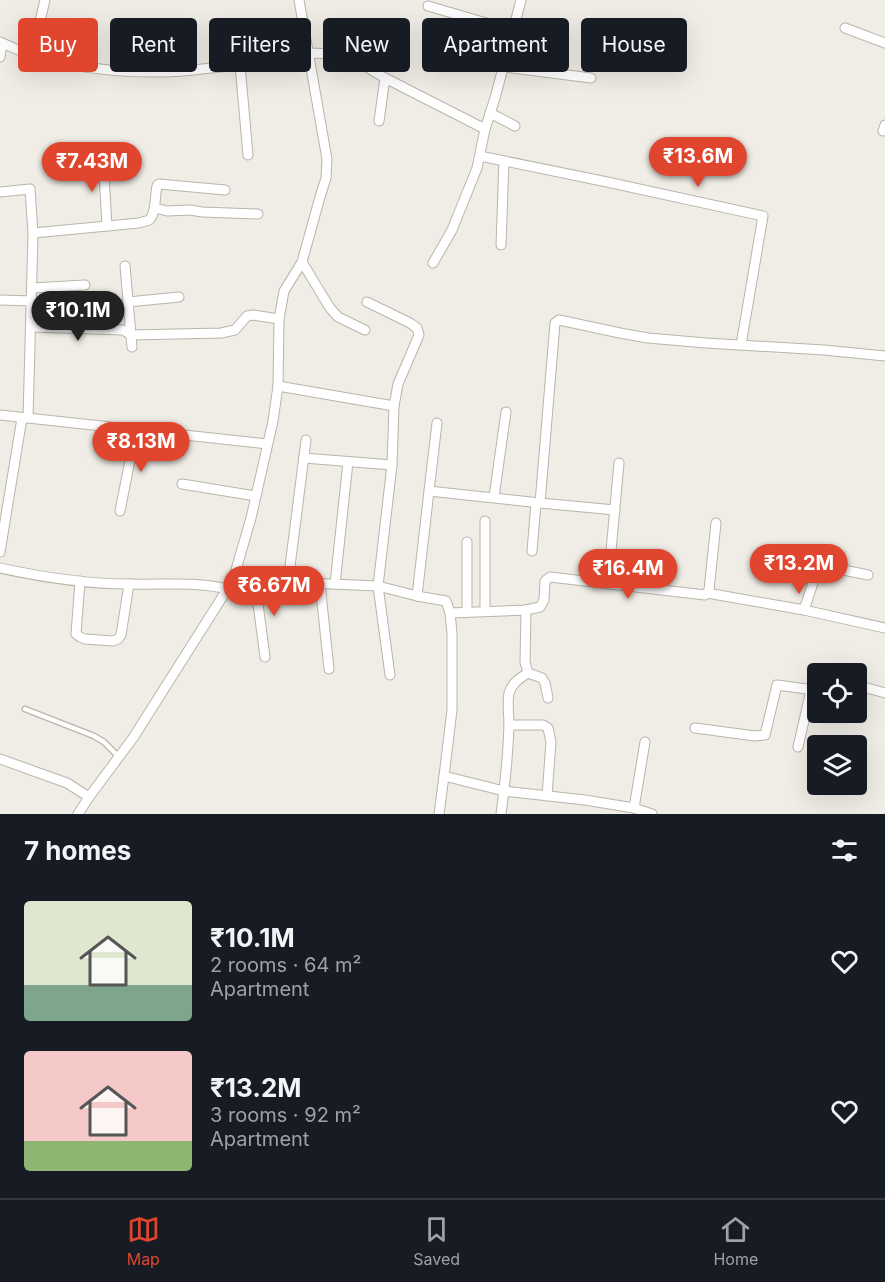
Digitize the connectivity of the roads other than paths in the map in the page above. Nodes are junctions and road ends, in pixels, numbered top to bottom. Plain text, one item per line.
1 (45, 0) edge
2 (299, 0) edge
3 (521, 0) edge
4 (428, 6) dead end
5 (41, 18) edge
6 (302, 18) edge
7 (469, 18) edge
8 (516, 18) edge
9 (845, 28) dead end
10 (1, 43) edge
11 (885, 43) edge
12 (18, 50) edge
13 (0, 57) edge
14 (311, 57) edge
15 (98, 68) edge
16 (209, 68) edge
17 (311, 68) edge
18 (241, 72) edge
19 (502, 72) edge
20 (544, 72) edge
21 (385, 78) junction
22 (591, 78) dead end
23 (490, 113) junction
24 (379, 122) dead end
25 (515, 126) dead end
26 (485, 129) junction
27 (248, 155) dead end
28 (480, 156) junction
29 (103, 158) dead end
30 (504, 161) junction
31 (225, 190) dead end
32 (0, 192) edge
33 (155, 208) junction
34 (258, 214) dead end
35 (107, 226) junction
36 (33, 233) junction
37 (501, 245) dead end
38 (302, 262) junction
39 (433, 263) dead end
40 (125, 266) dead end
41 (85, 285) dead end
42 (32, 288) junction
43 (179, 297) dead end
44 (0, 300) edge
45 (33, 301) junction
46 (128, 302) junction
47 (367, 302) dead end
48 (279, 319) junction
49 (32, 327) junction
50 (364, 330) dead end
51 (131, 335) junction
52 (741, 345) junction
53 (132, 347) dead end
54 (885, 356) edge
55 (278, 386) junction
56 (394, 406) junction
57 (506, 412) dead end
58 (0, 415) edge
59 (25, 418) junction
60 (437, 423) dead end
61 (136, 430) junction
62 (306, 440) dead end
63 (267, 444) junction
64 (304, 458) junction
65 (348, 462) junction
66 (619, 463) dead end
67 (392, 465) junction
68 (182, 484) dead end
69 (429, 491) junction
70 (256, 496) junction
71 (494, 498) junction
72 (538, 503) junction
73 (615, 510) junction
74 (120, 511) dead end
75 (486, 521) dead end
76 (716, 523) dead end
77 (467, 542) dead end
78 (532, 551) dead end
79 (0, 552) edge
80 (0, 568) edge
81 (868, 575) dead end
82 (233, 580) junction
83 (255, 580) junction
84 (80, 581) junction
85 (288, 582) junction
86 (321, 584) junction
87 (335, 584) junction
88 (608, 584) junction
89 (129, 585) junction
90 (378, 586) junction
91 (227, 589) junction
92 (707, 593) junction
93 (417, 596) junction
94 (526, 610) junction
95 (804, 610) junction
96 (485, 611) junction
97 (467, 612) junction
98 (450, 613) junction
99 (885, 628) edge
100 (265, 657) dead end
101 (329, 669) dead end
102 (528, 673) junction
103 (390, 675) dead end
104 (867, 687) edge
105 (807, 689) edge
106 (884, 690) edge
107 (548, 698) dead end
108 (807, 708) edge
109 (25, 709) dead end
110 (509, 725) junction
111 (695, 728) dead end
112 (645, 742) dead end
113 (798, 747) dead end
114 (119, 757) junction
115 (0, 759) edge
116 (444, 776) junction
117 (504, 791) junction
118 (547, 796) junction
119 (89, 797) junction
120 (634, 808) junction
121 (78, 814) edge
122 (439, 814) edge
123 (501, 814) edge
124 (648, 814) edge

1 - 5 street
2 - 6 street
3 - 8 street
4 - 7 street
9 - 11 street
10 - 12 street
10 - 13 street
14 - 21 street
15 - 16 street
17 - 38 street
18 - 27 street
19 - 23 street
20 - 22 street
21 - 24 street
21 - 26 street
23 - 25 street
23 - 26 street
26 - 28 street
28 - 30 street
28 - 39 street
29 - 35 street
30 - 37 street
30 - 52 street
31 - 33 street
32 - 36 street
33 - 34 street
33 - 35 street
35 - 36 street
36 - 42 street
38 - 48 street
38 - 50 street
40 - 46 street
41 - 42 street
42 - 45 street
43 - 46 street
44 - 45 street
45 - 49 street
46 - 51 street
47 - 56 street
48 - 51 street
48 - 55 street
49 - 51 street
49 - 59 street
51 - 53 street
52 - 54 street
52 - 72 street
55 - 56 street
55 - 63 street
56 - 67 street
57 - 71 street
58 - 59 street
59 - 61 street
59 - 79 street
60 - 69 street
61 - 63 street
61 - 74 street
62 - 64 street
63 - 70 street
64 - 65 street
64 - 85 street
65 - 67 street
65 - 87 street
66 - 73 street
67 - 90 street
68 - 70 street
69 - 71 street
69 - 93 street
70 - 82 street
71 - 72 street
72 - 73 street
72 - 78 street
73 - 88 street
75 - 96 street
76 - 92 street
77 - 97 street
80 - 84 street
81 - 95 street
82 - 83 street
82 - 91 street
83 - 85 street
83 - 100 street
84 - 89 street
84 - 89 street
85 - 86 street
86 - 87 street
86 - 101 street
87 - 90 street
88 - 92 street
88 - 94 street
89 - 91 street
90 - 93 street
90 - 103 street
91 - 114 street
92 - 95 street
93 - 98 street
94 - 96 street
94 - 102 street
95 - 99 street
96 - 97 street
97 - 98 street
98 - 116 street
102 - 107 street
102 - 110 street
104 - 106 street
105 - 111 street
108 - 113 street
109 - 114 lane
110 - 117 street
110 - 118 street
112 - 120 street
114 - 119 street
115 - 119 street
116 - 117 street
116 - 122 street
117 - 118 street
117 - 123 street
118 - 120 street
119 - 121 street
120 - 124 street

